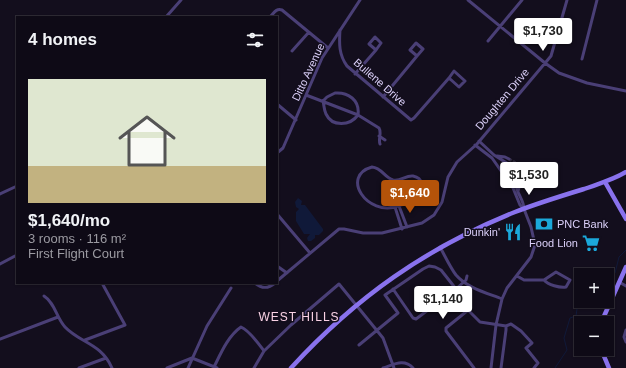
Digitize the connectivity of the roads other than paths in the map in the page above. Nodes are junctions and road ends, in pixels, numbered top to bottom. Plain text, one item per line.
1 (181, 0) edge
2 (360, 0) edge
3 (468, 0) edge
4 (522, 0) edge
5 (567, 0) edge
6 (597, 0) edge
7 (167, 16) edge
8 (271, 16) edge
9 (500, 26) junction
10 (340, 30) junction
11 (308, 32) junction
12 (333, 40) junction
13 (488, 41) dead end
14 (339, 42) junction
15 (328, 48) junction
16 (376, 50) dead end
17 (292, 51) dead end
18 (417, 56) dead end
19 (582, 59) dead end
20 (544, 63) junction
21 (355, 74) junction
22 (448, 78) junction
23 (626, 91) edge
24 (306, 95) junction
25 (383, 97) junction
26 (323, 101) junction
27 (278, 105) edge
28 (358, 115) junction
29 (296, 120) junction
30 (379, 136) junction
31 (385, 140) dead end
32 (477, 143) junction
33 (380, 144) dead end
34 (278, 152) edge
35 (496, 156) junction
36 (509, 159) tunnel mouth
37 (519, 165) dead end
38 (626, 172) edge
39 (518, 175) dead end
40 (516, 182) dead end
41 (606, 182) junction
42 (16, 186) edge
43 (518, 191) junction
44 (0, 194) edge
45 (399, 206) junction
46 (395, 207) junction
47 (524, 209) junction
48 (278, 215) edge
49 (626, 219) edge
50 (407, 227) junction
51 (402, 228) junction
52 (440, 247) junction
53 (310, 253) junction
54 (16, 255) edge
55 (0, 264) edge
56 (278, 267) edge
57 (626, 267) edge
58 (287, 273) junction
59 (468, 275) dead end
60 (517, 276) junction
61 (278, 280) edge
62 (544, 280) junction
63 (464, 282) junction
64 (619, 282) junction
65 (103, 284) edge
66 (256, 284) edge
67 (274, 284) edge
68 (626, 286) edge
69 (231, 288) dead end
70 (393, 289) junction
71 (456, 289) junction
72 (44, 296) dead end
73 (502, 299) junction
74 (356, 305) junction
75 (604, 316) edge
76 (58, 317) junction
77 (496, 325) junction
78 (506, 326) junction
79 (377, 330) junction
80 (626, 330) edge
81 (0, 338) edge
82 (85, 340) junction
83 (626, 342) edge
84 (359, 345) dead end
85 (264, 351) junction
86 (604, 356) edge
87 (106, 358) junction
88 (192, 358) junction
89 (393, 366) edge
90 (216, 367) edge
91 (79, 368) edge
92 (112, 368) edge
93 (166, 368) edge
94 (188, 368) edge
95 (254, 368) edge
96 (291, 368) edge
97 (383, 368) edge
98 (413, 368) edge
99 (474, 368) edge
100 (491, 368) edge
101 (501, 368) edge
102 (534, 368) edge
103 (609, 368) edge

1 - 7 street
2 - 10 street, Ditto Avenue
3 - 9 street
4 - 9 street
5 - 20 street, Doughten Drive
6 - 19 street
8 - 11 street
9 - 13 street
9 - 20 street
10 - 12 street, Ditto Avenue
10 - 14 street, Bullene Drive
11 - 15 street
11 - 17 street
12 - 14 street
12 - 15 street, Ditto Avenue
14 - 21 street, Bullene Drive
15 - 24 street, Ditto Avenue
16 - 21 street
18 - 25 street
20 - 23 street
20 - 32 street, Doughten Drive
21 - 25 street, Bullene Drive
22 - 22 street
22 - 25 street, Bullene Drive
24 - 26 street
24 - 29 street, Ditto Avenue
26 - 28 street
26 - 28 street
26 - 28 street
27 - 29 street
28 - 30 street
29 - 34 street, Ditto Avenue
30 - 31 street
30 - 33 street
32 - 35 street
32 - 47 street
32 - 50 street, Doughten Drive
35 - 36 street
35 - 39 street
37 - 43 street
38 - 41 main road
40 - 43 street
41 - 47 main road
41 - 49 main road
42 - 44 street
43 - 47 street
45 - 46 street
45 - 46 street
45 - 50 street
46 - 51 street
47 - 52 main road
47 - 60 street
48 - 53 street
50 - 51 street, Doughten Drive
51 - 53 street, Doughten Drive
52 - 63 street
52 - 74 main road
53 - 58 street, Doughten Drive
54 - 55 street
56 - 58 street
57 - 64 main road
58 - 61 street, Doughten Drive
59 - 63 street
60 - 62 street
60 - 73 street
62 - 62 street
63 - 71 street
63 - 73 street
64 - 68 street
64 - 75 main road
65 - 82 street
66 - 67 street, Doughten Drive
69 - 88 street
70 - 71 street
70 - 71 street
70 - 79 street
72 - 76 street
73 - 77 street
74 - 79 street
74 - 85 street
74 - 96 main road
76 - 81 street
76 - 82 street
77 - 78 street
77 - 99 street
77 - 100 street
78 - 101 street
78 - 102 street
79 - 84 street
79 - 89 street
80 - 83 street
82 - 87 street
85 - 90 street
85 - 95 street
86 - 103 main road
87 - 91 street
87 - 92 street
88 - 90 street
88 - 93 street
88 - 94 street
89 - 97 street
89 - 98 street

